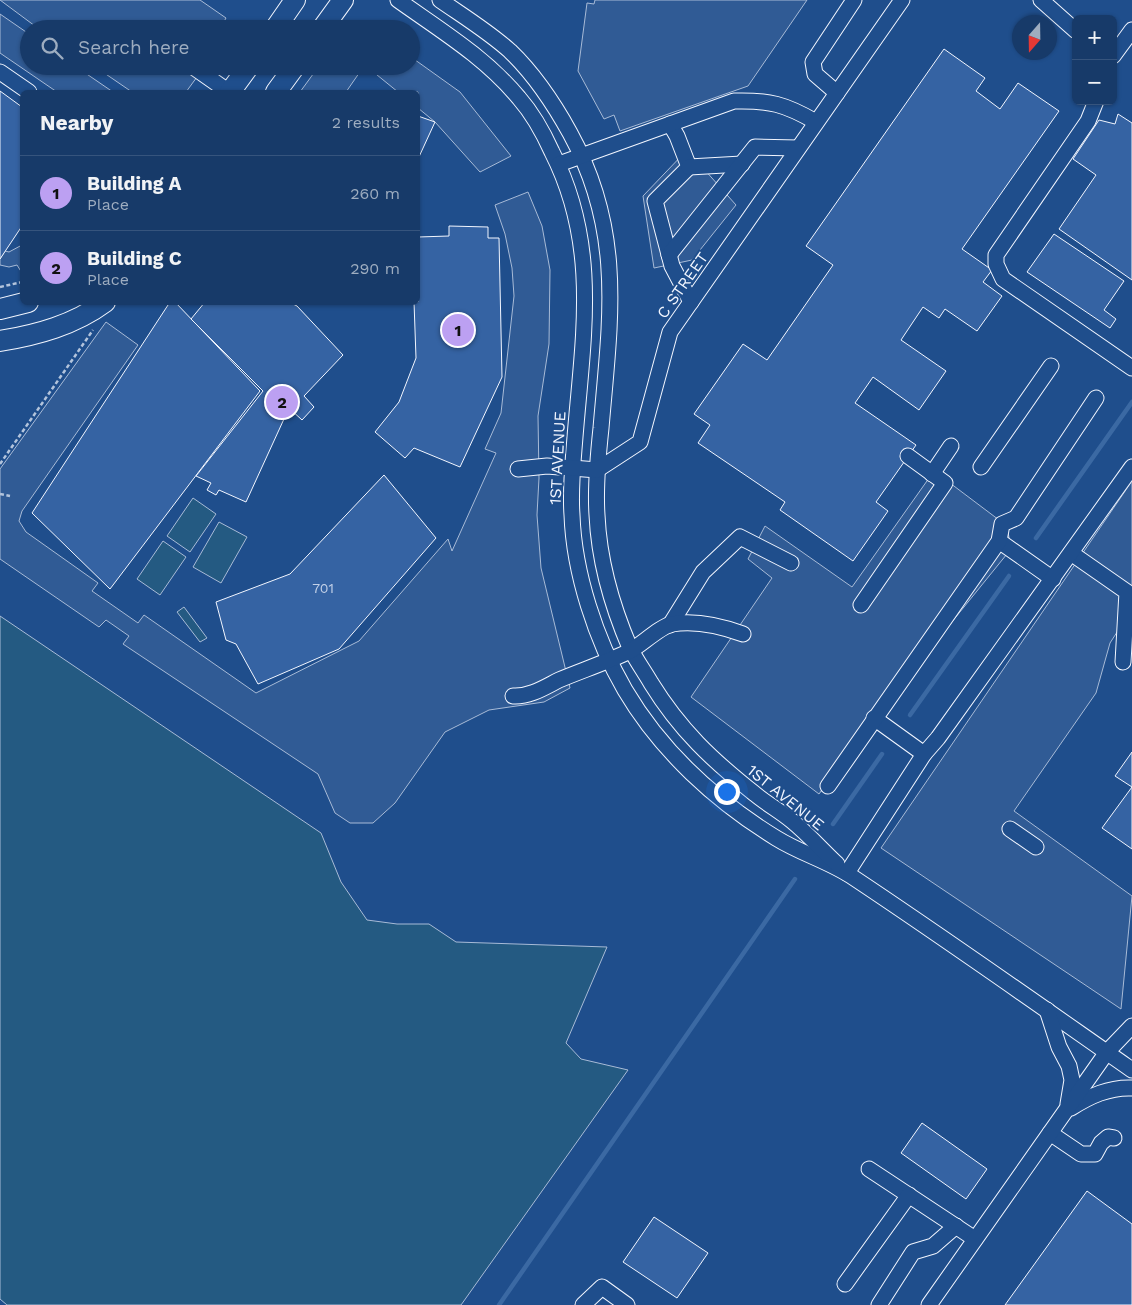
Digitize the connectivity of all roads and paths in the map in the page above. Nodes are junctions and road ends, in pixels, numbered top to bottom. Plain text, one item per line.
1 (295, 0) edge
2 (343, 0) edge
3 (398, 0) edge
4 (440, 0) edge
5 (854, 0) edge
6 (902, 0) edge
7 (1041, 0) edge
8 (281, 20) edge
9 (329, 20) edge
10 (1072, 27) edge
11 (1132, 30) edge
12 (1117, 51) edge
13 (0, 72) edge
14 (205, 75) edge
15 (242, 75) edge
16 (288, 75) edge
17 (26, 90) edge
18 (227, 90) edge
19 (231, 90) edge
20 (277, 90) edge
21 (837, 92) junction
22 (1094, 105) edge
23 (816, 122) junction
24 (670, 124) junction
25 (798, 148) junction
26 (582, 155) junction
27 (558, 164) junction
28 (742, 164) junction
29 (689, 167) junction
30 (669, 255) junction
31 (20, 282) edge
32 (0, 287) edge
33 (691, 302) junction
34 (20, 304) edge
35 (100, 305) edge
36 (4, 308) edge
37 (97, 323) dead end
38 (6, 340) edge
39 (1051, 366) dead end
40 (1132, 368) edge
41 (1096, 398) dead end
42 (951, 446) dead end
43 (908, 456) dead end
44 (0, 464) edge
45 (981, 467) dead end
46 (1132, 467) edge
47 (518, 468) dead end
48 (572, 468) junction
49 (597, 470) junction
50 (932, 474) junction
51 (0, 494) edge
52 (10, 496) dead end
53 (1000, 541) junction
54 (1071, 553) junction
55 (791, 563) dead end
56 (1053, 580) junction
57 (862, 605) dead end
58 (670, 624) junction
59 (743, 634) dead end
60 (631, 650) junction
61 (608, 660) junction
62 (1123, 662) dead end
63 (513, 696) dead end
64 (874, 718) junction
65 (924, 764) junction
66 (828, 786) dead end
67 (1010, 829) dead end
68 (1036, 847) dead end
69 (847, 873) junction
70 (1047, 1010) junction
71 (1132, 1026) edge
72 (1107, 1052) junction
73 (1132, 1070) edge
74 (1132, 1088) edge
75 (1066, 1110) junction
76 (1050, 1134) junction
77 (1114, 1138) dead end
78 (868, 1169) dead end
79 (909, 1196) junction
80 (956, 1226) junction
81 (975, 1239) junction
82 (845, 1284) dead end
83 (583, 1305) edge
84 (627, 1305) edge
85 (879, 1305) edge
86 (929, 1305) edge

1 - 8 main road
2 - 9 main road
3 - 27 street, 1ST AVENUE
4 - 26 street, 1ST AVENUE
5 - 21 street
6 - 21 street, C STREET
7 - 10 street
11 - 12 street
13 - 17 street
14 - 18 street
15 - 19 main road
16 - 20 main road
21 - 23 street, C STREET
22 - 40 street
23 - 24 street
23 - 25 street, C STREET
24 - 26 street
24 - 29 street
25 - 28 street
25 - 33 street, C STREET
26 - 27 street
26 - 49 street, 1ST AVENUE
27 - 48 street, 1ST AVENUE
28 - 29 street
28 - 30 street
29 - 30 street
30 - 33 street
31 - 32 path
33 - 49 street, C STREET
34 - 36 main road
35 - 38 main road
37 - 44 path
39 - 45 street
41 - 53 street
42 - 50 street
43 - 50 street
46 - 54 street
47 - 48 street
48 - 49 street
48 - 61 street, 1ST AVENUE
49 - 60 street, 1ST AVENUE
50 - 57 street
51 - 52 path
53 - 56 street
53 - 64 street
54 - 56 street
54 - 62 street
55 - 58 street
56 - 65 street
58 - 59 street
58 - 60 street
60 - 61 street
60 - 69 street, 1ST AVENUE
61 - 63 street
61 - 69 street, 1ST AVENUE
64 - 65 street
64 - 66 street
65 - 69 street
67 - 68 street
69 - 70 street, 1ST AVENUE
70 - 72 street, 1ST AVENUE
70 - 75 street
71 - 72 street
72 - 73 street, 1ST AVENUE
72 - 75 street
74 - 75 street
75 - 76 street
76 - 77 street
76 - 81 street
78 - 79 street
79 - 80 street
79 - 82 street
80 - 81 street
80 - 85 street
81 - 86 street
83 - 84 street

